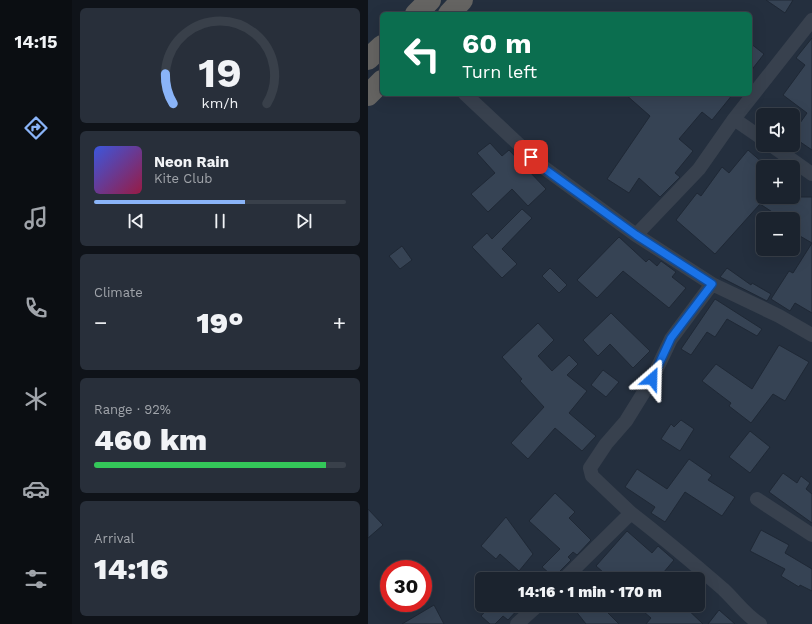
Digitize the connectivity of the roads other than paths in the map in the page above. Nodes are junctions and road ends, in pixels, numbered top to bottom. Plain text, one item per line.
1 (430, 0) edge
2 (462, 0) edge
3 (418, 12) edge
4 (451, 12) edge
5 (812, 20) edge
6 (380, 48) edge
7 (368, 59) edge
8 (380, 83) edge
9 (368, 95) edge
10 (467, 96) edge
11 (734, 119) junction
12 (756, 134) edge
13 (782, 152) edge
14 (812, 174) edge
15 (636, 235) junction
16 (712, 284) junction
17 (812, 335) edge
18 (758, 499) dead end
19 (631, 513) junction
20 (812, 535) edge
21 (571, 572) edge
22 (530, 612) edge
23 (517, 624) edge
24 (760, 624) edge

1 - 3 highway
2 - 4 highway
5 - 11 street
6 - 7 highway
8 - 9 highway
10 - 15 street
11 - 12 street
11 - 15 street
13 - 14 street
15 - 16 street
16 - 17 street
16 - 19 street
18 - 20 street
19 - 21 street
19 - 24 street
22 - 23 street

